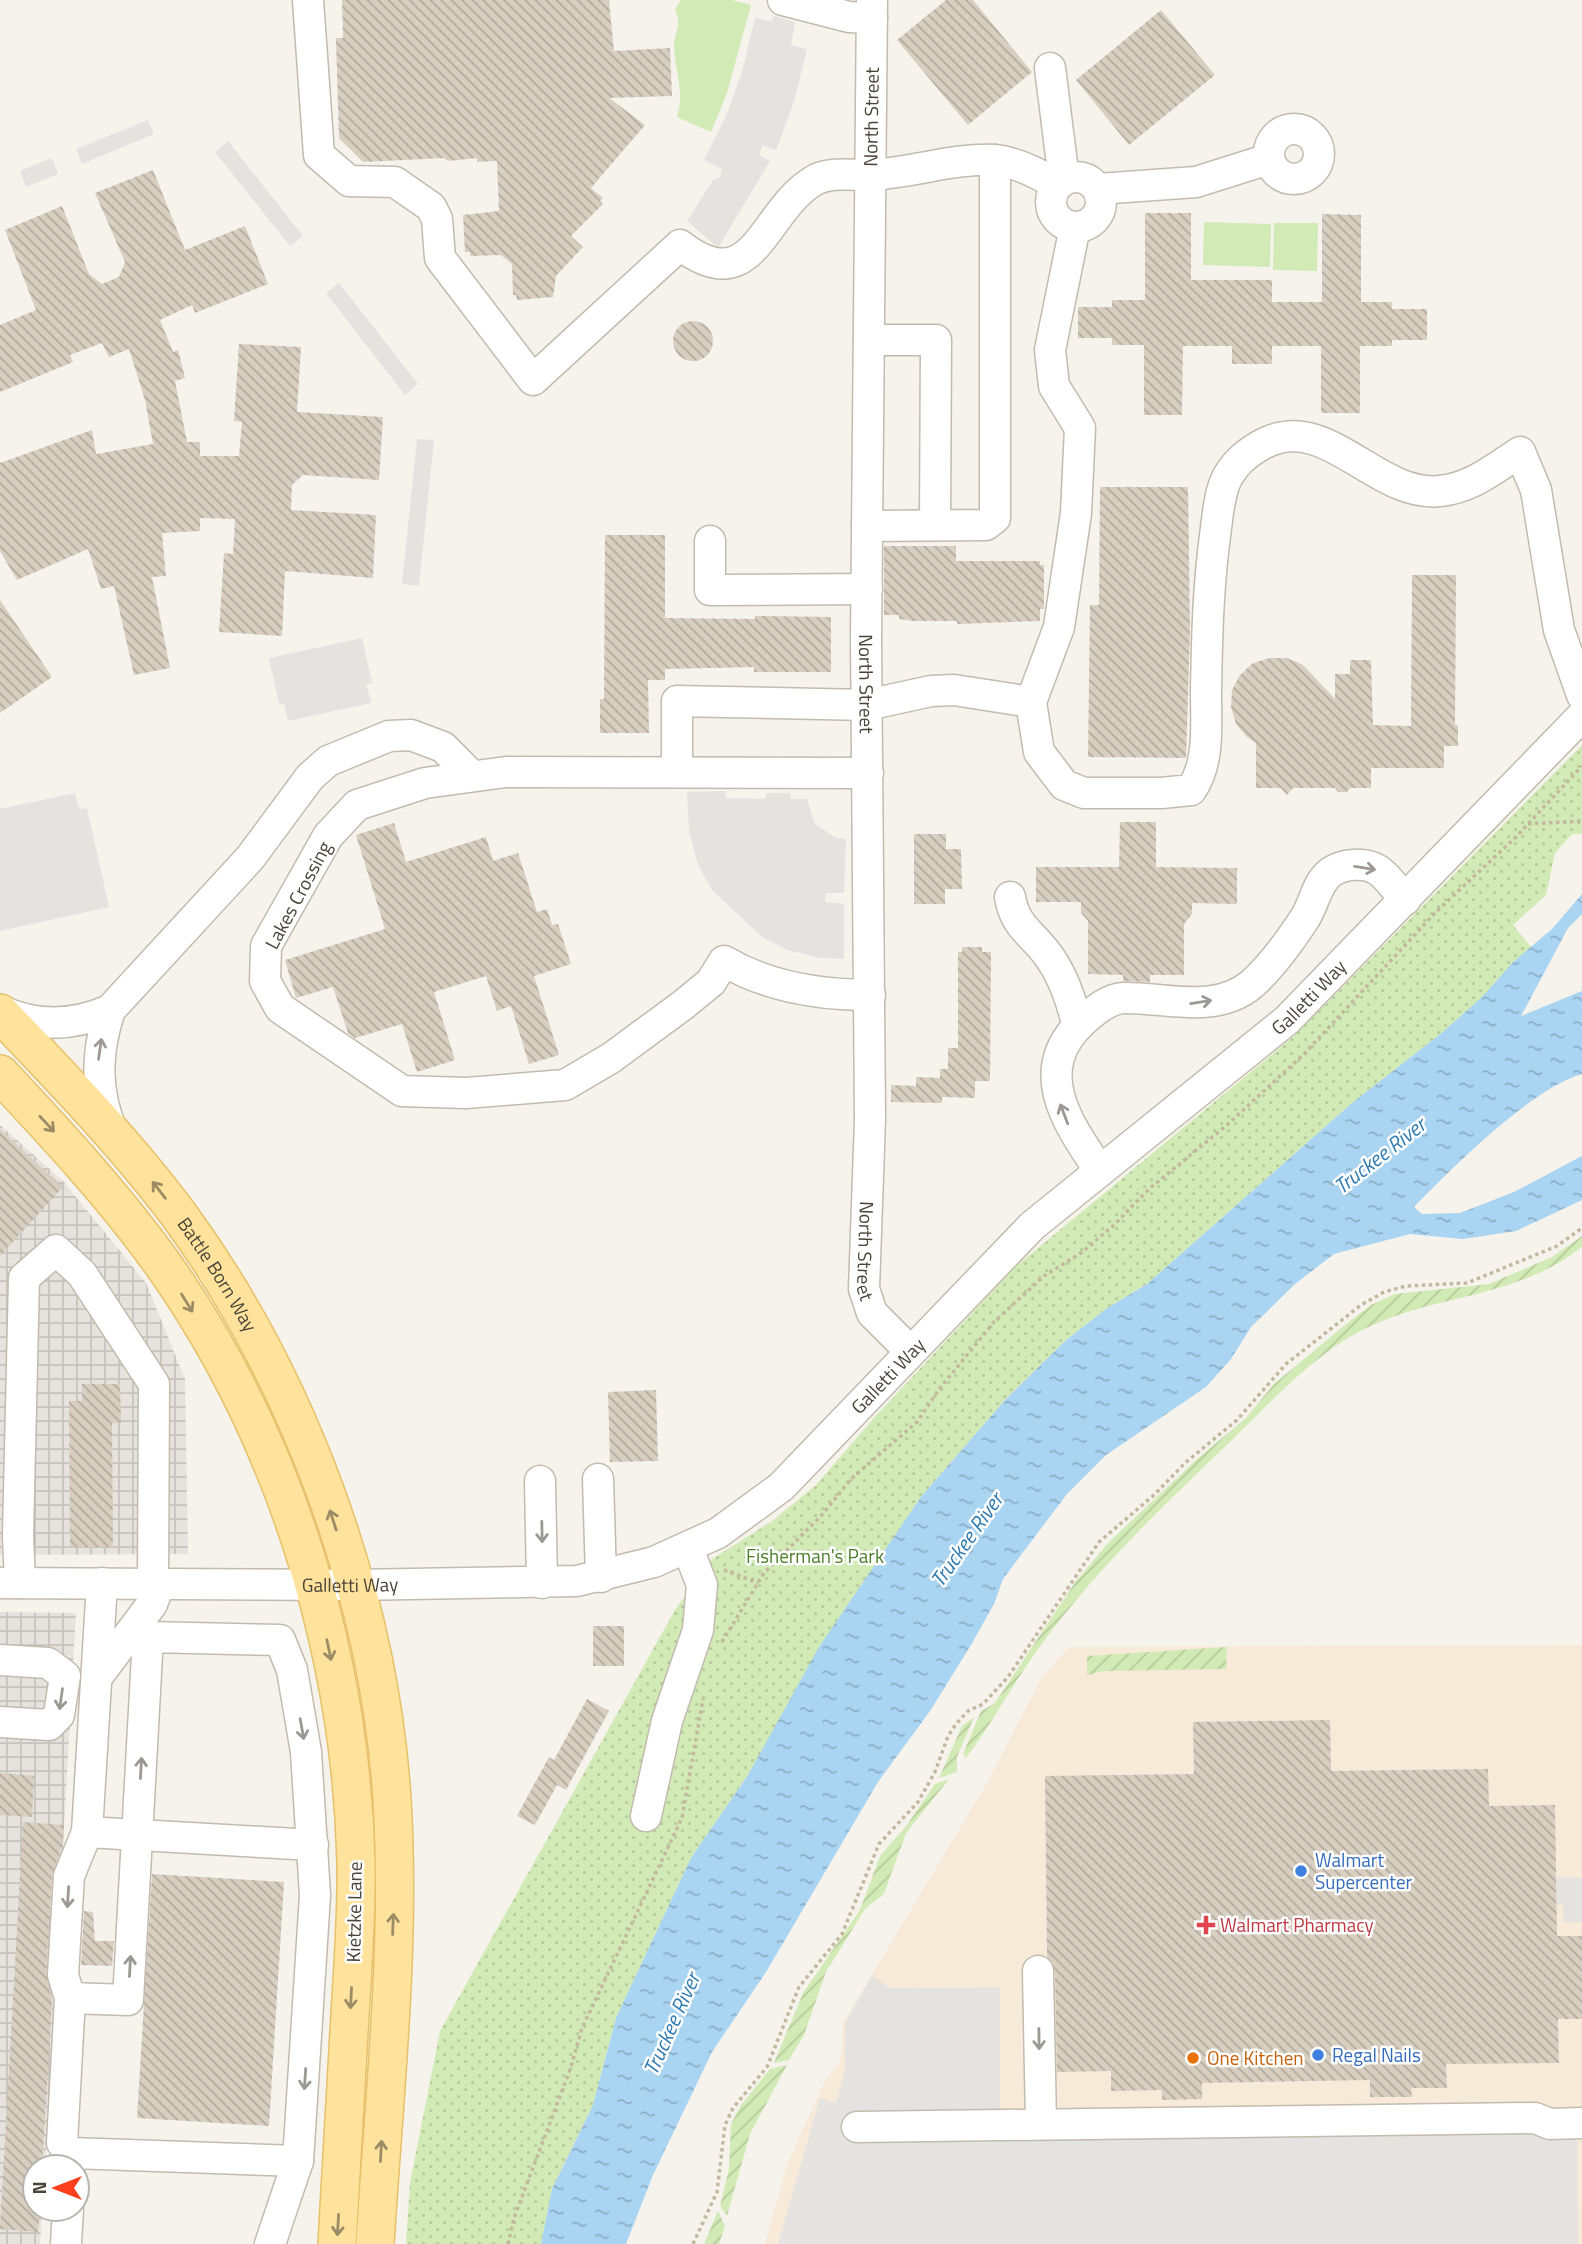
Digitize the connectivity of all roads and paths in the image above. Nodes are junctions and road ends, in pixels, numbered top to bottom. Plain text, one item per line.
1 (308, 0) edge
2 (783, 0) edge
3 (872, 9) edge
4 (1050, 68) dead end
5 (1269, 159) dead end
6 (995, 160) junction
7 (871, 175) junction
8 (1061, 182) junction
9 (1098, 189) junction
10 (1074, 228) junction
11 (869, 340) junction
12 (934, 525) junction
13 (867, 526) junction
14 (710, 541) dead end
15 (867, 589) junction
16 (1582, 695) edge
17 (1031, 702) junction
18 (867, 705) junction
19 (1582, 716) edge
20 (1582, 766) edge
21 (677, 772) junction
22 (868, 774) junction
23 (472, 776) junction
24 (1582, 821) edge
25 (1528, 824) junction
26 (1010, 897) dead end
27 (1405, 900) junction
28 (870, 995) junction
29 (110, 1010) junction
30 (0, 1012) edge
31 (1078, 1026) junction
32 (0, 1074) edge
33 (113, 1135) junction
34 (1100, 1171) junction
35 (1582, 1228) edge
36 (910, 1351) junction
37 (598, 1479) dead end
38 (540, 1480) dead end
39 (692, 1560) junction
40 (601, 1577) junction
41 (157, 1582) junction
42 (10, 1583) edge
43 (102, 1583) junction
44 (315, 1583) junction
45 (542, 1583) junction
46 (758, 1583) junction
47 (353, 1585) junction
48 (720, 1645) dead end
49 (0, 1660) edge
50 (97, 1677) junction
51 (703, 1697) dead end
52 (0, 1722) edge
53 (646, 1816) dead end
54 (87, 1832) junction
55 (137, 1836) junction
56 (313, 1845) junction
57 (1038, 1971) dead end
58 (70, 1998) junction
59 (1582, 2123) edge
60 (1041, 2124) junction
61 (857, 2127) dead end
62 (67, 2153) edge
63 (91, 2160) edge
64 (298, 2161) junction
65 (67, 2223) edge
66 (66, 2244) edge
67 (270, 2244) edge
68 (337, 2244) edge
69 (375, 2244) edge
70 (508, 2244) edge
71 (693, 2244) edge

1 - 7 street
2 - 3 street
3 - 7 street, North Street
4 - 8 street
5 - 9 street
6 - 7 street
6 - 8 street
6 - 12 street
7 - 11 street, North Street
8 - 9 street
8 - 10 street
9 - 10 street
10 - 17 street
11 - 12 street
11 - 13 street, North Street
12 - 13 street
13 - 15 street, North Street
14 - 15 street
15 - 18 street, North Street
16 - 17 street
17 - 18 street
18 - 21 street
18 - 22 street, North Street
19 - 27 street, Galletti Way
20 - 25 path
21 - 22 street, Lakes Crossing
21 - 23 street, Lakes Crossing
22 - 28 street, North Street
23 - 28 street, Lakes Crossing
23 - 29 street
24 - 25 path
25 - 46 path
26 - 31 street
31 -> 27 street
27 - 34 street, Galletti Way
28 - 36 street, North Street
29 - 30 street
33 -> 29 street
30 - 33 main road, Battle Born Way
34 -> 31 street
32 -> 44 main road, Battle Born Way
47 -> 33 main road, Battle Born Way
34 - 36 street, Galletti Way
35 - 71 path
36 - 39 street, Galletti Way
37 - 40 street
38 -> 45 street
39 - 40 street, Galletti Way
39 - 46 path
39 - 53 street
40 - 45 street, Galletti Way
41 - 42 street
41 - 43 street, Galletti Way
41 - 44 street, Galletti Way
41 - 50 street
42 - 43 street, Galletti Way
43 - 50 street
44 - 47 street, Galletti Way
44 -> 68 main road, Kietzke Lane
45 - 47 street, Galletti Way
46 - 48 path
69 -> 47 main road, Kietzke Lane
49 -> 52 street
50 - 54 street
51 - 70 path
54 - 55 street
54 -> 58 street
55 - 56 street
55 -> 56 street
58 -> 55 street
56 -> 64 street
57 -> 60 street
58 - 62 street
59 - 60 street
60 - 61 street
63 - 64 street
64 - 67 street
65 - 66 street

